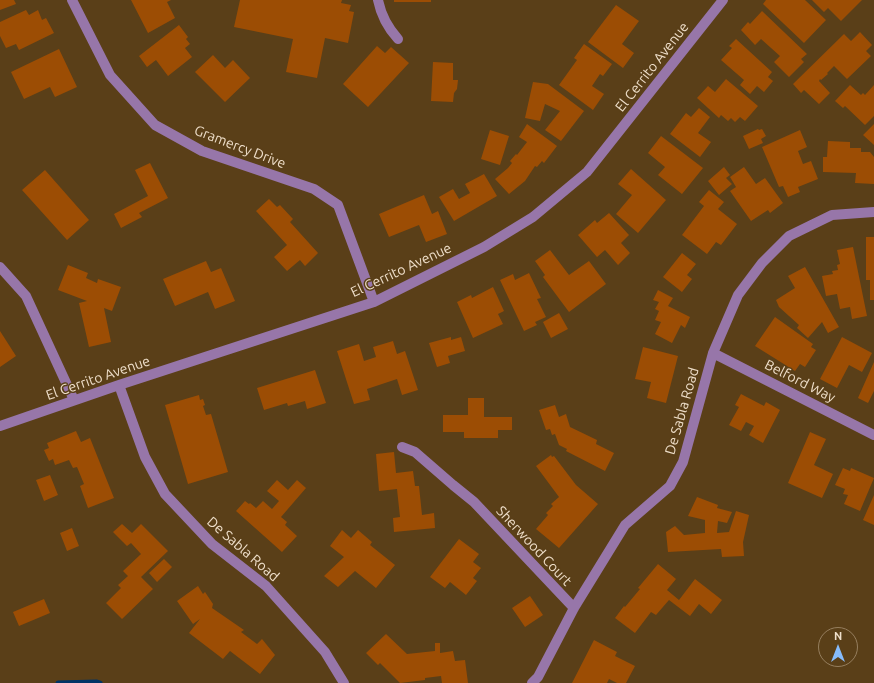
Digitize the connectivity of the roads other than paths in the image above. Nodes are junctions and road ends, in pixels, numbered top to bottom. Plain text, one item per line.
1 (72, 0) edge
2 (378, 0) edge
3 (723, 0) edge
4 (398, 39) dead end
5 (874, 212) edge
6 (0, 267) edge
7 (374, 302) junction
8 (713, 353) junction
9 (119, 385) junction
10 (74, 400) junction
11 (0, 426) edge
12 (874, 435) edge
13 (402, 447) dead end
14 (574, 608) junction
15 (344, 683) edge
16 (532, 683) edge

1 - 7 street, Gramercy Drive
2 - 4 street
3 - 7 street, El Cerrito Avenue
5 - 8 street, De Sabla Road
6 - 10 street
7 - 9 street, El Cerrito Avenue
8 - 12 street, Belford Way
8 - 14 street, De Sabla Road
9 - 10 street, El Cerrito Avenue
9 - 15 street, De Sabla Road
10 - 11 street, El Cerrito Avenue
13 - 14 street, Sherwood Court
14 - 16 street, De Sabla Road

